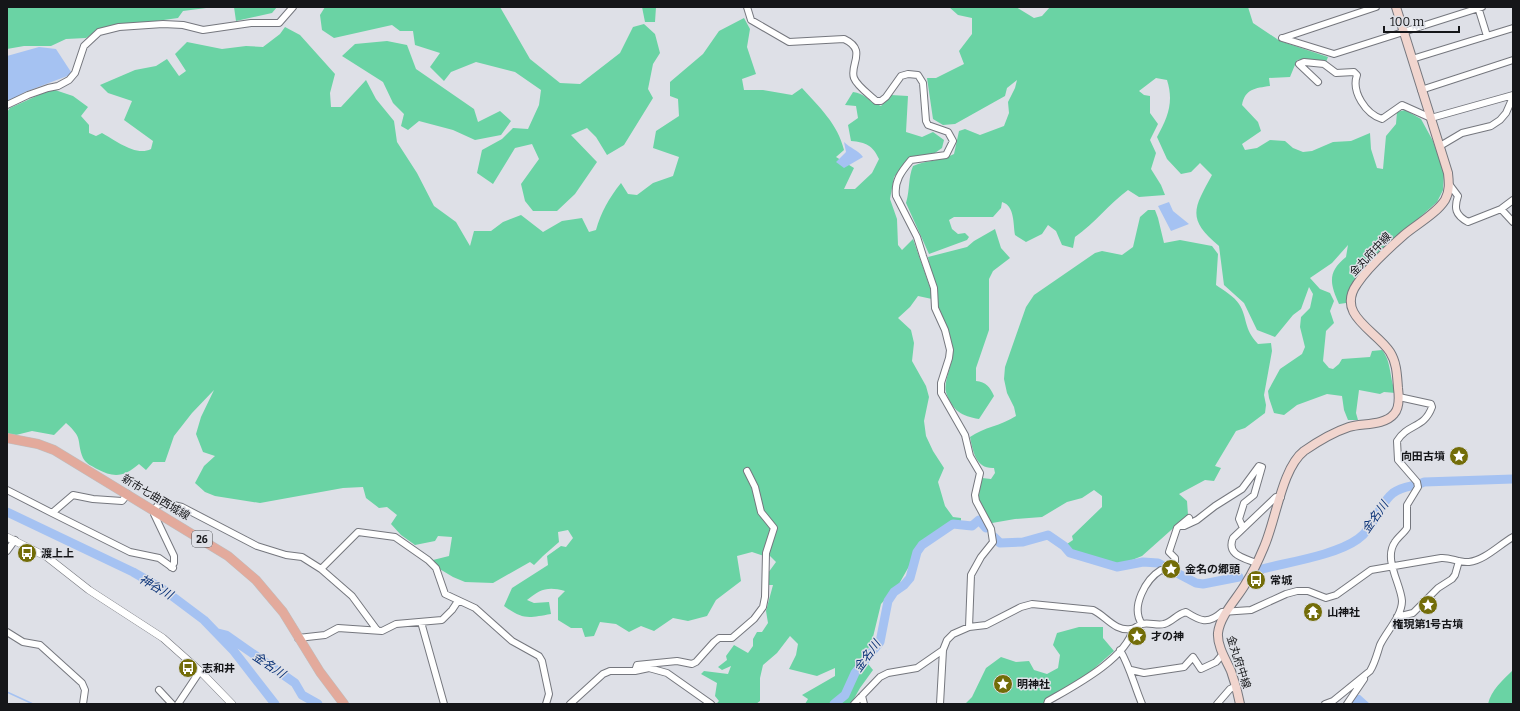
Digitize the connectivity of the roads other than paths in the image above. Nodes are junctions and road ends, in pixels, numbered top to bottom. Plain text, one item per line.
1 (293, 7) edge
2 (747, 7) edge
3 (1376, 7) edge
4 (1396, 7) edge
5 (1479, 7) edge
6 (1513, 28) edge
7 (1403, 31) junction
8 (1487, 36) junction
9 (1412, 59) junction
10 (1513, 60) edge
11 (1318, 82) dead end
12 (1421, 90) junction
13 (1513, 96) edge
14 (7, 105) edge
15 (1431, 118) junction
16 (1440, 146) junction
17 (1449, 184) junction
18 (1513, 200) edge
19 (1501, 209) junction
20 (1513, 222) edge
21 (1399, 396) junction
22 (7, 438) edge
23 (747, 471) dead end
24 (7, 490) edge
25 (128, 494) junction
26 (1281, 497) junction
27 (154, 510) junction
28 (52, 513) junction
29 (1190, 518) dead end
30 (1181, 526) junction
31 (1243, 528) junction
32 (7, 537) edge
33 (1513, 538) edge
34 (15, 540) junction
35 (7, 551) edge
36 (1459, 561) junction
37 (1256, 563) junction
38 (1392, 568) junction
39 (321, 569) junction
40 (458, 601) junction
41 (1228, 611) junction
42 (1397, 617) junction
43 (421, 622) junction
44 (1142, 624) junction
45 (969, 627) junction
46 (1133, 629) junction
47 (378, 630) junction
48 (7, 632) edge
49 (298, 638) junction
50 (942, 650) junction
51 (1120, 650) junction
52 (1223, 654) junction
53 (1131, 670) junction
54 (200, 671) junction
55 (635, 671) junction
56 (1370, 671) junction
57 (1236, 686) junction
58 (159, 690) dead end
59 (862, 696) junction
60 (83, 704) edge
61 (172, 704) edge
62 (178, 704) edge
63 (232, 704) edge
64 (344, 704) edge
65 (444, 704) edge
66 (546, 704) edge
67 (570, 704) edge
68 (712, 704) edge
69 (854, 704) edge
70 (864, 704) edge
71 (940, 704) edge
72 (1047, 704) edge
73 (1142, 704) edge
74 (1217, 704) edge
75 (1240, 704) edge
76 (1325, 704) edge
77 (1347, 704) edge

1 - 14 street
2 - 45 street
3 - 7 street
4 - 7 main road
5 - 7 street
5 - 8 street
6 - 8 street
7 - 9 main road
8 - 9 street
9 - 12 main road
10 - 12 street
11 - 15 street
12 - 15 main road
13 - 15 street
13 - 16 street
15 - 16 main road
16 - 17 main road
17 - 19 street
17 - 21 main road, 金丸府中線
18 - 19 street
19 - 20 street
21 - 26 main road, 金丸府中線
21 - 38 street
22 - 25 main road, 新市七曲西城線 / 26
23 - 55 street
24 - 28 street
25 - 27 main road, 新市七曲西城線 / 26
25 - 28 street
26 - 31 street
26 - 37 main road, 金丸府中線
27 - 28 street
27 - 39 street
27 - 49 main road, 新市七曲西城線 / 26
29 - 30 street
30 - 31 street
30 - 44 street
31 - 37 street
32 - 34 street
33 - 36 street
34 - 35 street
34 - 54 street
36 - 38 street
36 - 42 street
37 - 41 main road, 金丸府中線
38 - 41 street
38 - 42 street
39 - 40 street
39 - 47 street
40 - 43 street
40 - 66 street
41 - 44 street
41 - 52 main road, 金丸府中線
42 - 56 street
43 - 47 street
43 - 65 street
44 - 46 street
45 - 46 street
45 - 50 street
46 - 51 street
47 - 49 street
48 - 60 street
49 - 64 main road, 新市七曲西城線 / 26
50 - 59 street
50 - 71 street
51 - 53 street
51 - 72 street
52 - 53 street
52 - 57 main road, 金丸府中線
53 - 73 street
54 - 62 street
54 - 63 street
55 - 67 street
55 - 68 street
56 - 76 street
56 - 77 street
57 - 74 street
57 - 75 main road, 金丸府中線
58 - 61 street
59 - 69 street
59 - 70 street

